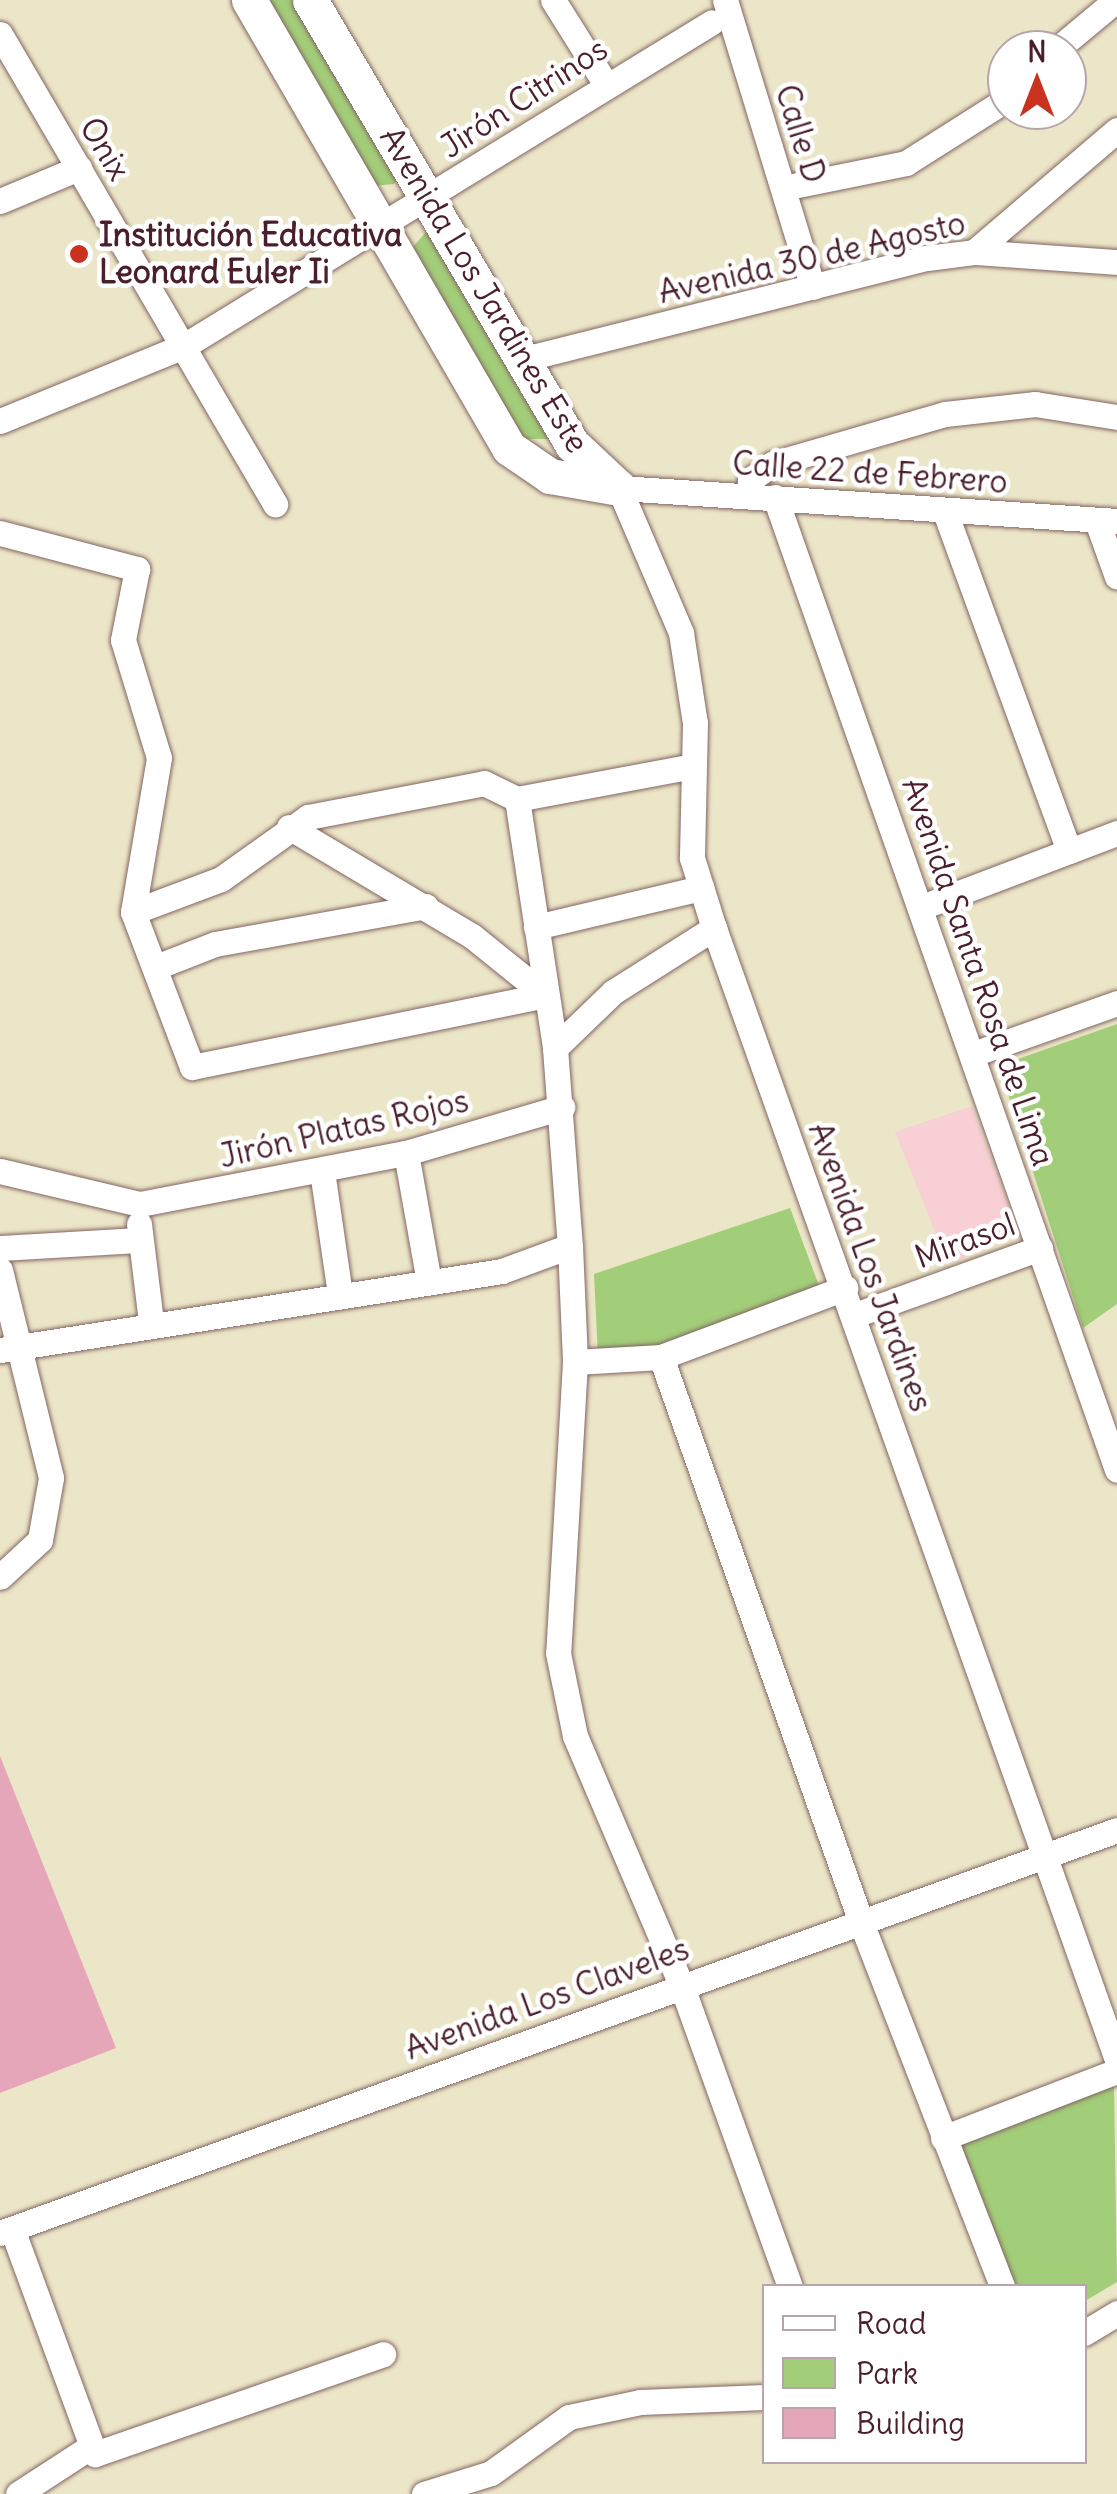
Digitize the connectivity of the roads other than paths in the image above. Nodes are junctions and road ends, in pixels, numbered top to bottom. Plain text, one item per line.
1 (249, 0) edge
2 (310, 0) edge
3 (553, 0) edge
4 (1116, 0) edge
5 (718, 11) edge
6 (1080, 30) edge
7 (0, 34) edge
8 (605, 83) junction
9 (987, 112) edge
10 (1117, 130) edge
11 (79, 168) junction
12 (783, 188) junction
13 (429, 198) junction
14 (0, 200) edge
15 (383, 228) junction
16 (974, 252) junction
17 (1117, 262) edge
18 (813, 287) junction
19 (184, 346) junction
20 (524, 359) junction
21 (1117, 417) edge
22 (0, 421) edge
23 (618, 488) junction
24 (748, 496) junction
25 (775, 496) junction
26 (275, 504) dead end
27 (944, 512) junction
28 (1107, 521) edge
29 (0, 533) edge
30 (1117, 577) edge
31 (692, 766) junction
32 (517, 799) junction
33 (289, 827) junction
34 (1117, 833) edge
35 (1069, 851) junction
36 (701, 888) junction
37 (426, 906) junction
38 (922, 907) junction
39 (133, 912) junction
40 (536, 927) junction
41 (714, 928) junction
42 (156, 967) junction
43 (546, 996) junction
44 (1117, 1003) edge
45 (555, 1048) junction
46 (973, 1054) junction
47 (562, 1107) junction
48 (406, 1153) junction
49 (0, 1171) edge
50 (322, 1171) junction
51 (140, 1204) junction
52 (139, 1240) junction
53 (570, 1246) junction
54 (0, 1248) edge
55 (1040, 1248) junction
56 (0, 1270) edge
57 (430, 1282) junction
58 (845, 1288) junction
59 (340, 1295) junction
60 (855, 1315) junction
61 (151, 1322) junction
62 (9, 1346) edge
63 (661, 1357) junction
64 (575, 1362) junction
65 (1117, 1467) edge
66 (0, 1577) edge
67 (1117, 1830) edge
68 (1042, 1858) junction
69 (862, 1924) junction
70 (682, 1984) junction
71 (1117, 2060) edge
72 (1117, 2071) edge
73 (943, 2138) junction
74 (6, 2231) edge
75 (789, 2284) edge
76 (1001, 2284) edge
77 (1117, 2313) edge
78 (1087, 2331) edge
79 (383, 2354) dead end
80 (762, 2397) edge
81 (87, 2449) junction
82 (18, 2494) edge
83 (424, 2494) edge

1 - 15 street, Avenida Los Jardines Este
2 - 13 street, Avenida Los Jardines Este
3 - 8 street
4 - 6 street
5 - 8 street, Jirón Citrinos
5 - 12 street, Calle D
7 - 11 street, Onix
8 - 13 street, Jirón Citrinos
9 - 12 street
10 - 16 street
11 - 14 street
11 - 19 street, Onix
12 - 18 street, Calle D
13 - 15 street, Jirón Citrinos
13 - 20 street, Avenida Los Jardines Este
15 - 19 street, Jirón Citrinos
15 - 23 street, Avenida Los Jardines Este
16 - 17 street, Avenida 30 de Agosto
16 - 18 street, Avenida 30 de Agosto
18 - 20 street, Avenida 30 de Agosto
19 - 22 street, Jirón Citrinos
19 - 26 street, Onix
20 - 23 street, Avenida Los Jardines Este
21 - 24 street
23 - 24 street, Calle 22 de Febrero
23 - 31 street, Avenida Los Jardines
24 - 25 street, Calle 22 de Febrero
25 - 27 street, Calle 22 de Febrero
25 - 38 street, Avenida Santa Rosa de Lima
27 - 28 street, Calle 22 de Febrero
27 - 35 street
28 - 30 street
29 - 39 street
31 - 32 street
31 - 36 street, Avenida Los Jardines
32 - 33 street
32 - 40 street
33 - 37 street
33 - 39 street
34 - 35 street
35 - 38 street
36 - 40 street
36 - 41 street, Avenida Los Jardines
37 - 42 street
37 - 43 street
38 - 46 street, Avenida Santa Rosa de Lima
39 - 42 street
40 - 43 street
41 - 45 street
41 - 58 street, Avenida Los Jardines
42 - 43 street
43 - 45 street
44 - 46 street
45 - 47 street
46 - 55 street, Avenida Santa Rosa de Lima
47 - 48 street, Jirón Platas Rojos
47 - 53 street
48 - 50 street, Jirón Platas Rojos
48 - 57 street
49 - 51 street
50 - 51 street, Jirón Platas Rojos
50 - 59 street
51 - 52 street
52 - 54 street
52 - 61 street
53 - 57 street
53 - 64 street
55 - 60 street, Mirasol
55 - 65 street, Avenida Santa Rosa de Lima
56 - 62 street
57 - 59 street
58 - 60 street, Avenida Los Jardines
58 - 63 street
59 - 61 street
60 - 68 street, Avenida Los Jardines
61 - 62 street
62 - 66 street
63 - 64 street
63 - 69 street
64 - 70 street
67 - 68 street, Avenida Los Claveles
68 - 69 street, Avenida Los Claveles
68 - 71 street, Avenida Los Jardines
69 - 70 street, Avenida Los Claveles
69 - 73 street
70 - 74 street, Avenida Los Claveles
70 - 75 street
72 - 73 street
73 - 76 street
74 - 81 street
77 - 78 street
79 - 81 street
80 - 83 street
81 - 82 street

